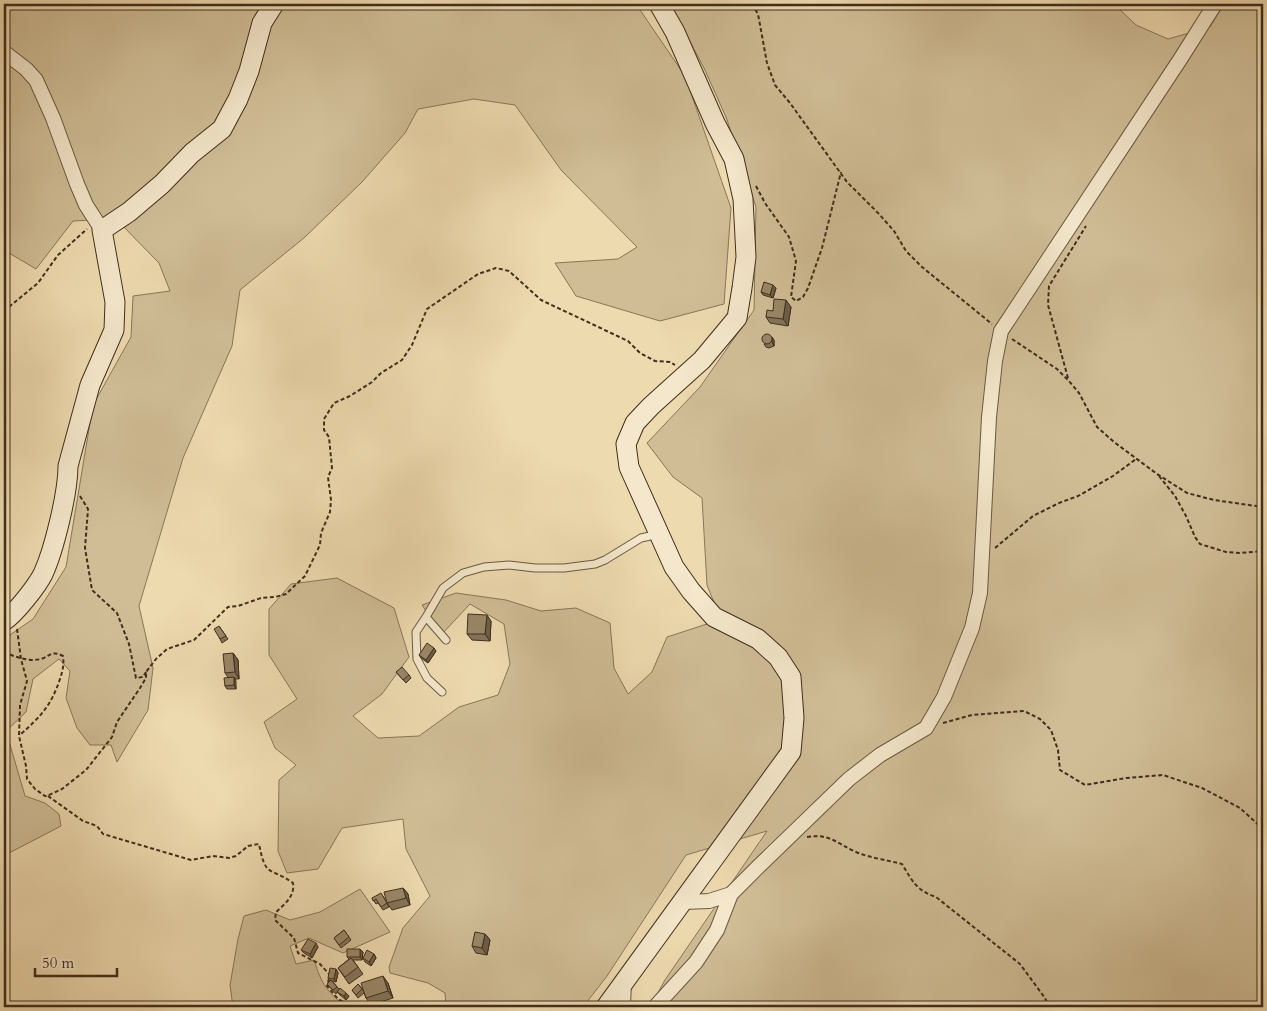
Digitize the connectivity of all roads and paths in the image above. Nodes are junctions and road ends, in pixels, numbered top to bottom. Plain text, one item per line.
1 (274, 4) edge
2 (659, 4) edge
3 (752, 4) edge
4 (1215, 4) edge
5 (4, 52) edge
6 (737, 172) junction
7 (841, 172) junction
8 (1090, 220) dead end
9 (99, 225) junction
10 (4, 311) edge
11 (1001, 331) junction
12 (688, 373) junction
13 (1068, 380) junction
14 (1137, 458) junction
15 (1157, 474) junction
16 (68, 478) junction
17 (1263, 507) edge
18 (659, 534) junction
19 (1263, 551) edge
20 (982, 555) junction
21 (19, 607) junction
22 (426, 617) junction
23 (4, 621) edge
24 (446, 640) dead end
25 (4, 652) edge
26 (21, 659) junction
27 (146, 672) junction
28 (442, 692) dead end
29 (926, 728) junction
30 (19, 736) junction
31 (47, 796) junction
32 (1263, 829) edge
33 (785, 841) junction
34 (731, 894) junction
35 (683, 902) junction
36 (624, 982) junction
37 (353, 1007) edge
38 (606, 1007) edge
39 (624, 1007) edge
40 (655, 1007) edge
41 (1049, 1007) edge

1 - 9 street
2 - 6 street
3 - 7 path
4 - 11 street
5 - 9 street
6 - 7 path
6 - 12 street
7 - 11 path
8 - 13 path
9 - 10 path
9 - 16 street
11 - 13 path
11 - 20 street
12 - 18 street
12 - 27 path
13 - 14 path
14 - 15 path
14 - 20 path
15 - 17 path
15 - 19 path
16 - 21 street
16 - 27 path
18 - 22 lane
18 - 35 street
20 - 29 street
21 - 23 street
21 - 26 path
22 - 24 lane
22 - 28 lane
25 - 26 path
26 - 30 path
26 - 30 path
27 - 31 path
29 - 32 path
29 - 33 street
30 - 31 path
31 - 37 path
33 - 34 street
33 - 41 path
34 - 35 street
34 - 40 street
35 - 36 street
36 - 38 street
36 - 39 street

